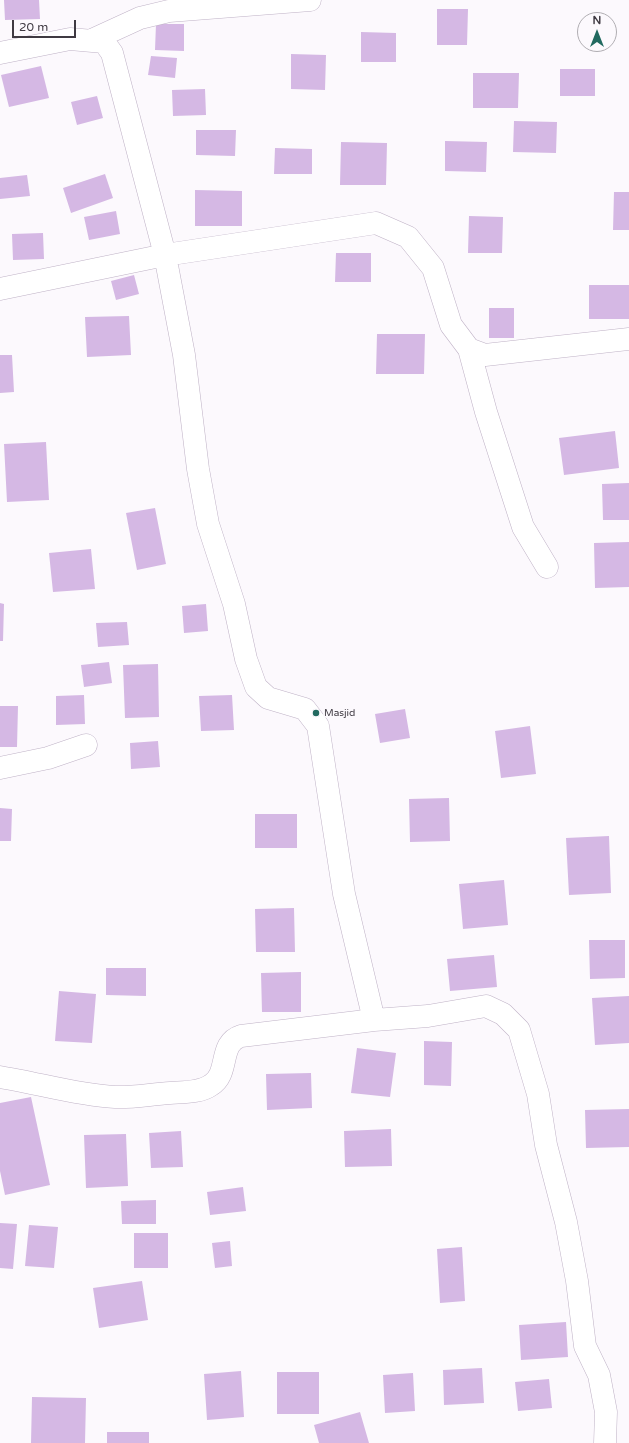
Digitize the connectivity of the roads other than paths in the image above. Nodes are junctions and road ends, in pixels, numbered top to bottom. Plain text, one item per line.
1 (310, 0) edge
2 (92, 40) junction
3 (0, 53) edge
4 (164, 254) junction
5 (0, 289) edge
6 (629, 339) edge
7 (469, 349) junction
8 (547, 567) dead end
9 (86, 745) dead end
10 (0, 768) edge
11 (374, 1020) junction
12 (0, 1077) edge
13 (605, 1443) edge

1 - 2 street
2 - 3 street
2 - 4 street
4 - 5 street
4 - 7 street
4 - 11 street
6 - 7 street
7 - 8 street
9 - 10 street
11 - 12 street
11 - 13 street

